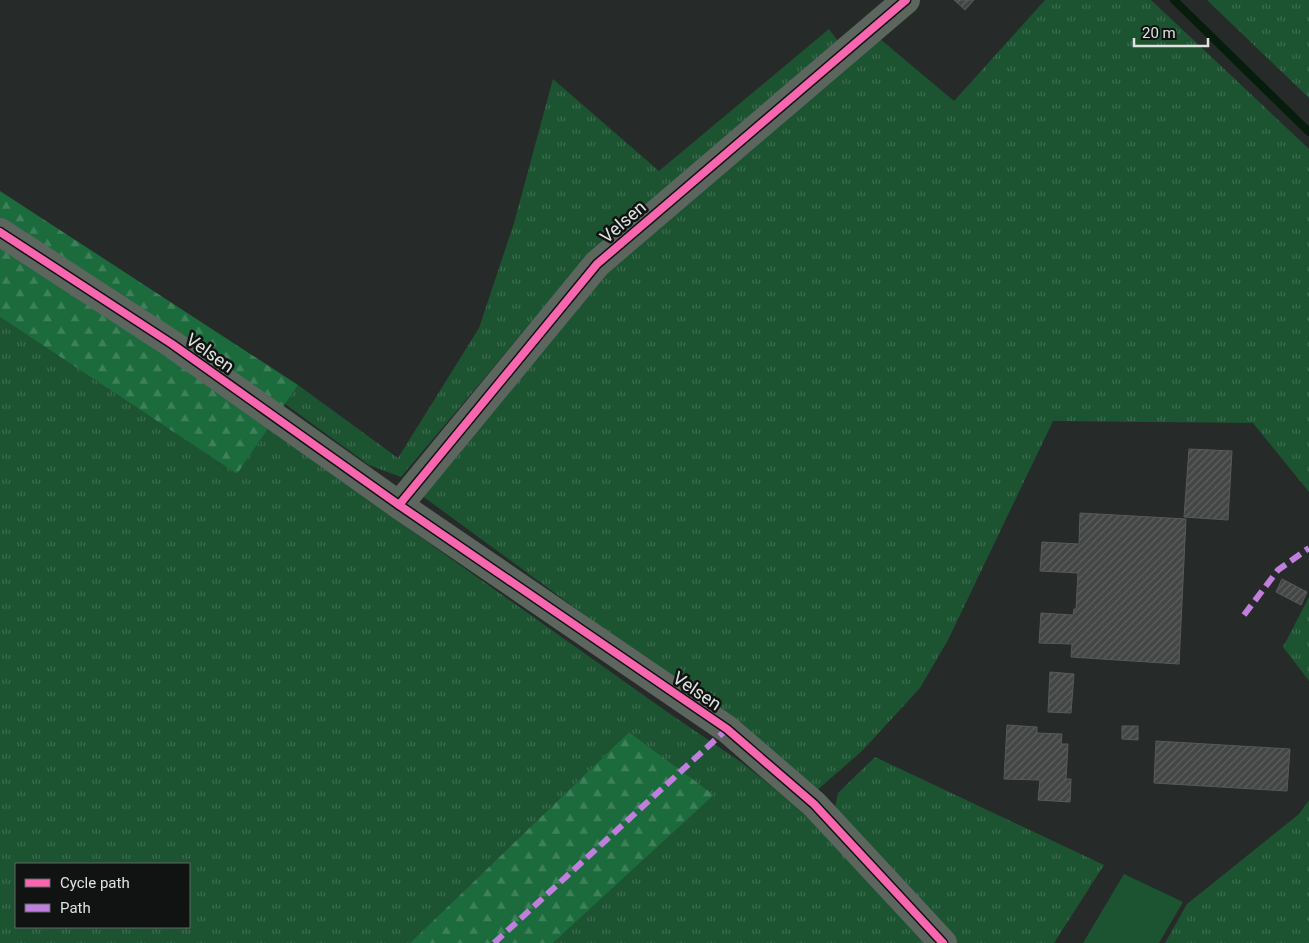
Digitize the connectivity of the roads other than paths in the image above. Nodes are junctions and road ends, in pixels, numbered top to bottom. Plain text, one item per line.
1 (906, 0) edge
2 (0, 232) edge
3 (399, 505) junction
4 (943, 943) edge

1 - 3 street, Velsen
2 - 3 street, Velsen
3 - 4 street, Velsen

